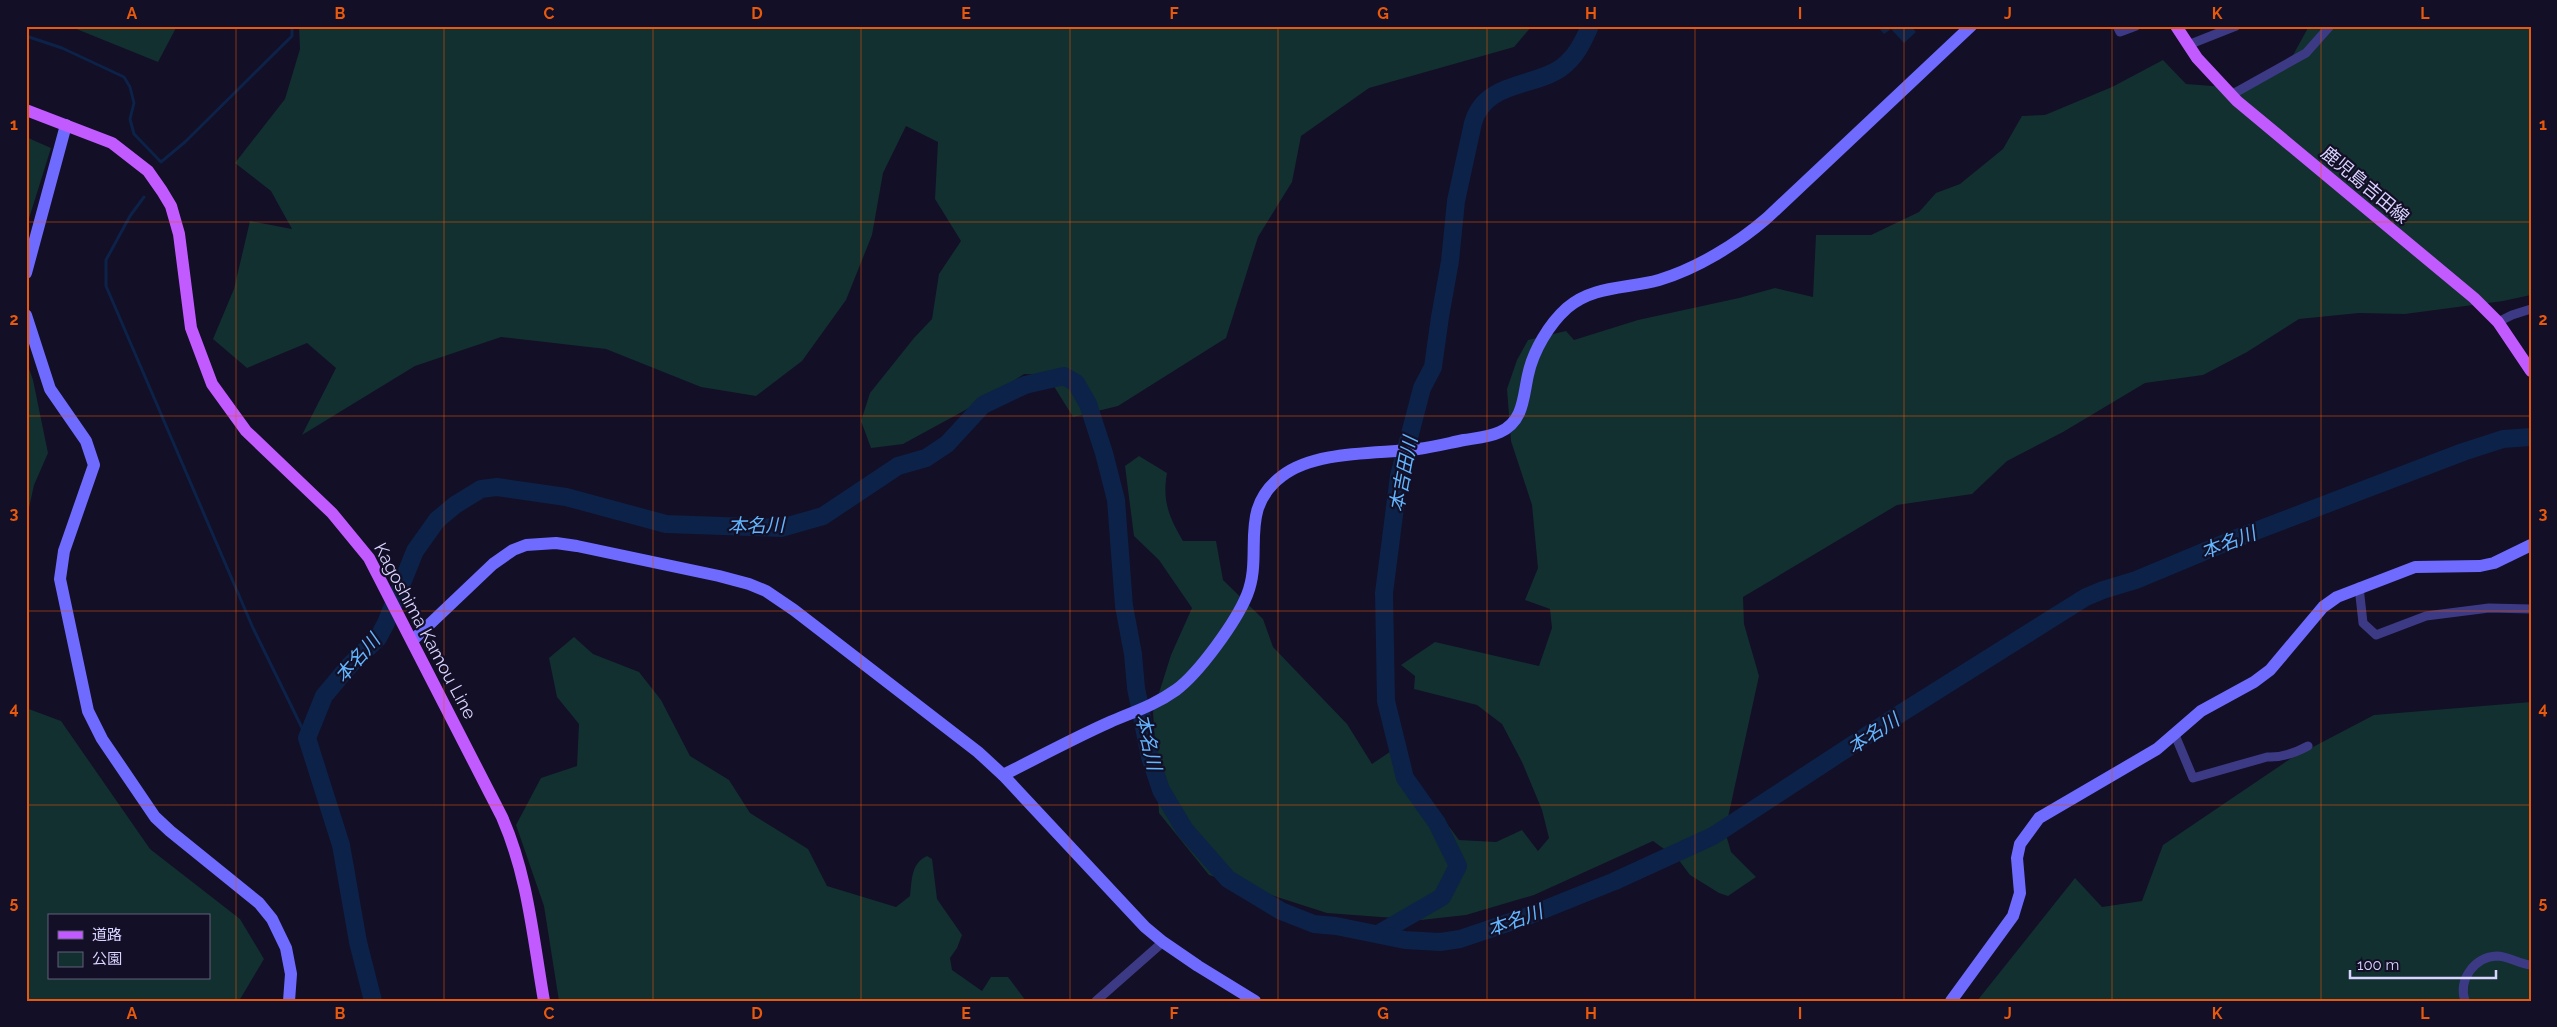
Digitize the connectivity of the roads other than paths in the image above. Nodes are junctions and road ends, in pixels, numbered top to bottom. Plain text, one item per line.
1 (1971, 26) edge
2 (2117, 26) edge
3 (2136, 26) edge
4 (2176, 26) edge
5 (2236, 26) edge
6 (2330, 26) edge
7 (2188, 45) junction
8 (2231, 95) junction
9 (26, 110) edge
10 (66, 125) junction
11 (26, 273) edge
12 (2531, 309) edge
13 (26, 315) edge
14 (2498, 322) junction
15 (2531, 371) edge
16 (2531, 545) edge
17 (2359, 587) junction
18 (2531, 609) edge
19 (413, 640) junction
20 (2175, 735) junction
21 (2308, 746) dead end
22 (1003, 775) junction
23 (1163, 942) junction
24 (2531, 965) edge
25 (289, 1001) edge
26 (544, 1001) edge
27 (1096, 1001) edge
28 (1255, 1001) edge
29 (1951, 1001) edge
30 (2465, 1001) edge

1 - 22 street
2 - 3 street
4 - 7 main road, 鹿児島吉田線
5 - 7 street
6 - 8 street
7 - 8 main road, 鹿児島吉田線
8 - 14 main road, 鹿児島吉田線
9 - 10 main road, Kagoshima Kamou Line
10 - 11 street
10 - 19 main road, Kagoshima Kamou Line
12 - 14 street
13 - 25 street
14 - 15 main road, 鹿児島吉田線
16 - 17 street
17 - 18 street
17 - 20 street
19 - 22 street
19 - 26 main road, Kagoshima Kamou Line
20 - 21 street
20 - 29 street
22 - 23 street
23 - 27 street
23 - 28 street
24 - 30 street

